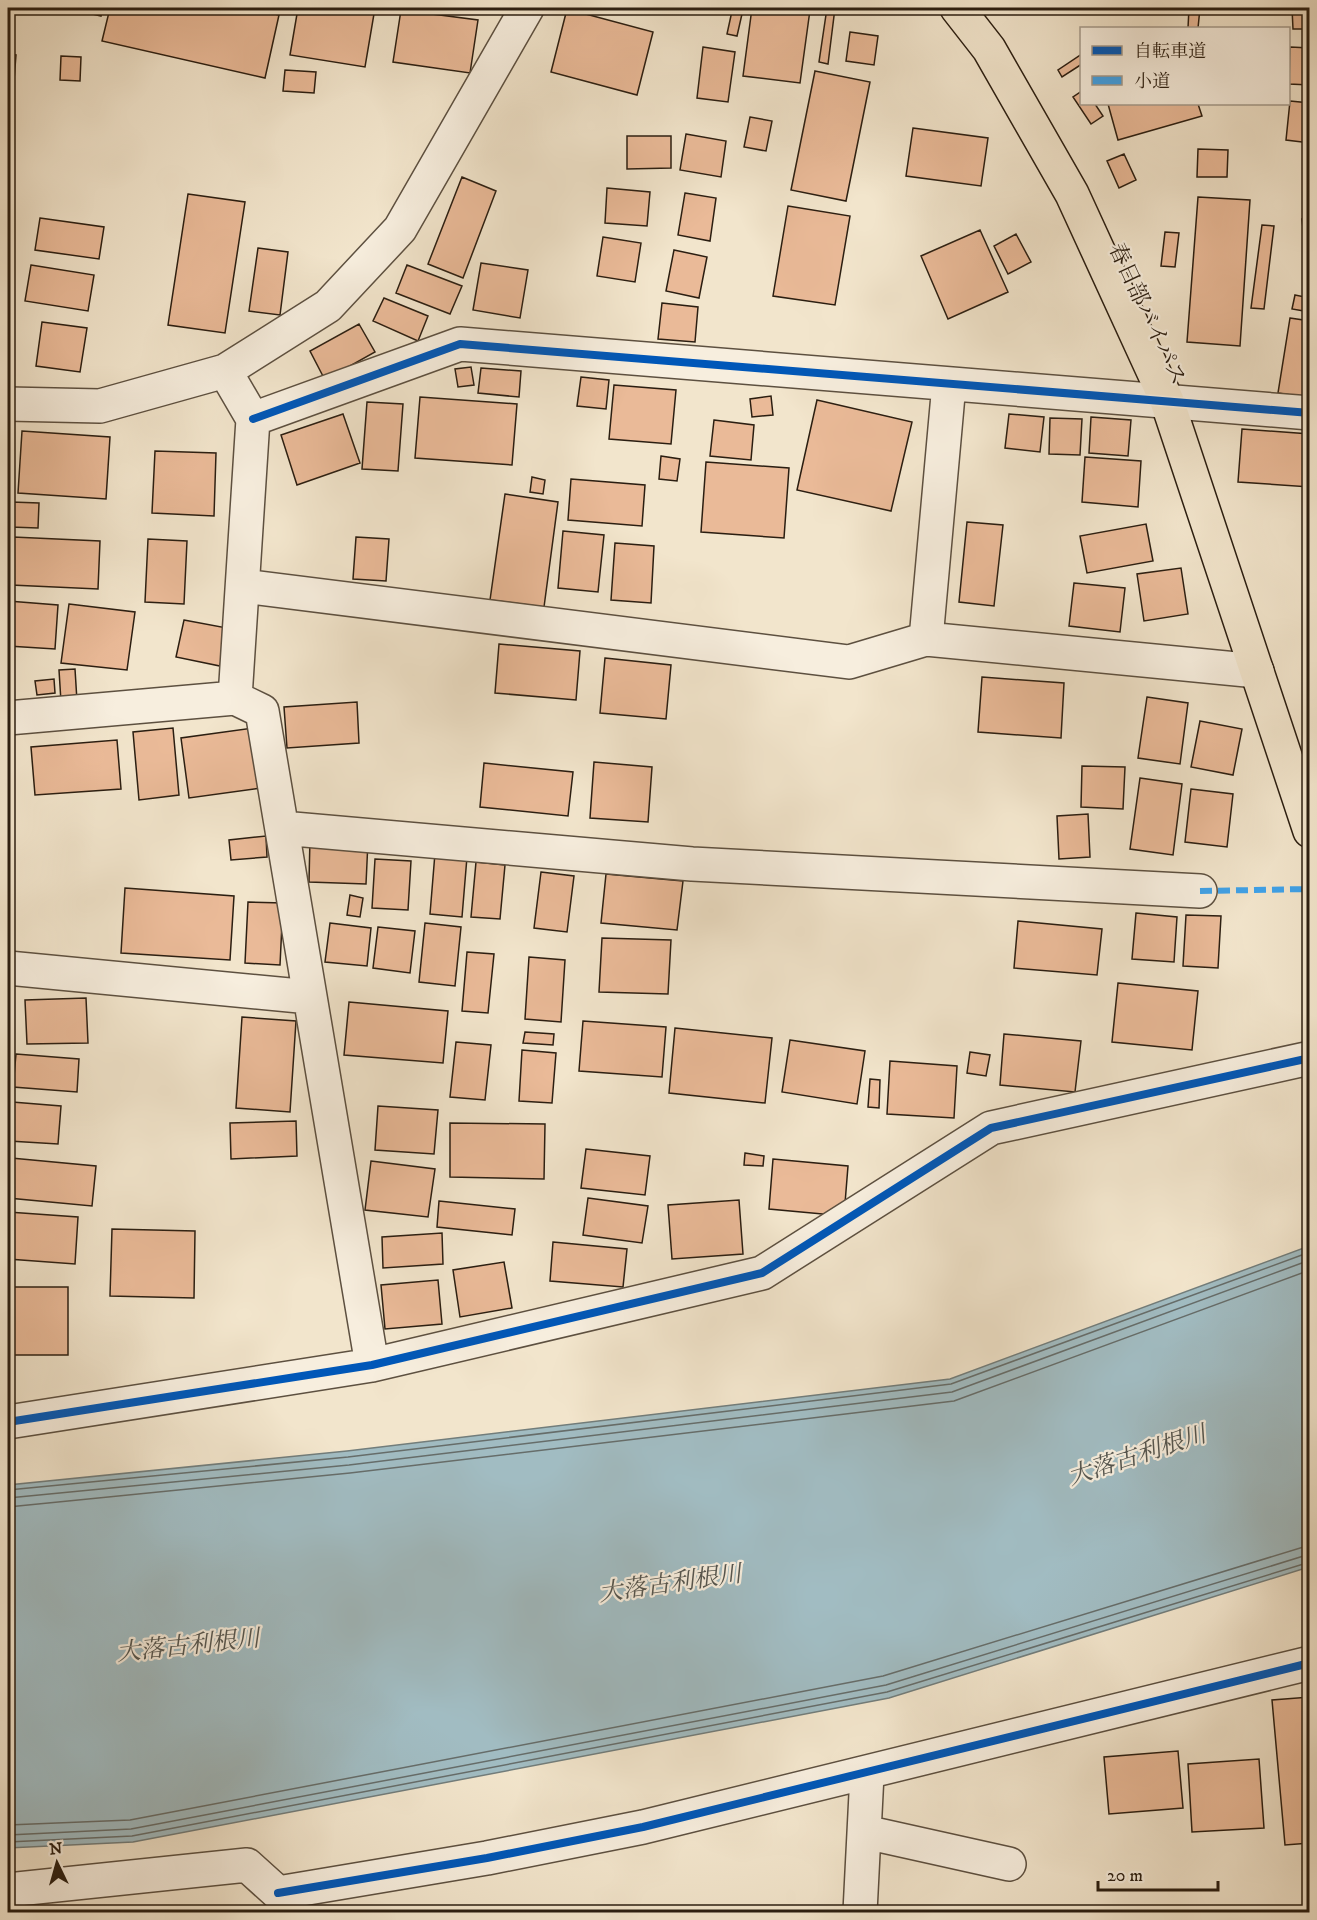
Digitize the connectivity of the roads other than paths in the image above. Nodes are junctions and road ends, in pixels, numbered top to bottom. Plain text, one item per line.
1 (527, 8) edge
2 (957, 8) edge
3 (225, 371) junction
4 (949, 384) junction
5 (1167, 401) junction
6 (8, 404) edge
7 (1310, 413) edge
8 (253, 419) junction
9 (243, 586) junction
10 (926, 639) junction
11 (1257, 671) junction
12 (235, 698) junction
13 (8, 718) edge
14 (282, 828) junction
15 (1310, 831) edge
16 (1200, 891) dead end
17 (8, 968) edge
18 (310, 997) junction
19 (1310, 1058) edge
20 (372, 1365) junction
21 (8, 1422) edge
22 (1310, 1663) edge
23 (867, 1774) junction
24 (865, 1832) junction
25 (1010, 1864) dead end
26 (8, 1890) edge
27 (275, 1903) edge
28 (860, 1912) edge

1 - 3 street
2 - 5 highway, 春日部バイパス
3 - 6 street
3 - 8 street
4 - 5 street
4 - 8 street
4 - 10 street
5 - 7 street
5 - 11 highway, 春日部バイパス
8 - 9 street
9 - 10 street
9 - 12 street
10 - 11 street
11 - 15 highway, 春日部バイパス
12 - 13 street
12 - 14 street
14 - 16 street
14 - 18 street
17 - 18 street
18 - 20 street
19 - 20 street
20 - 21 street
22 - 23 street
23 - 24 street
23 - 27 street
24 - 25 street
24 - 28 street
26 - 27 street

